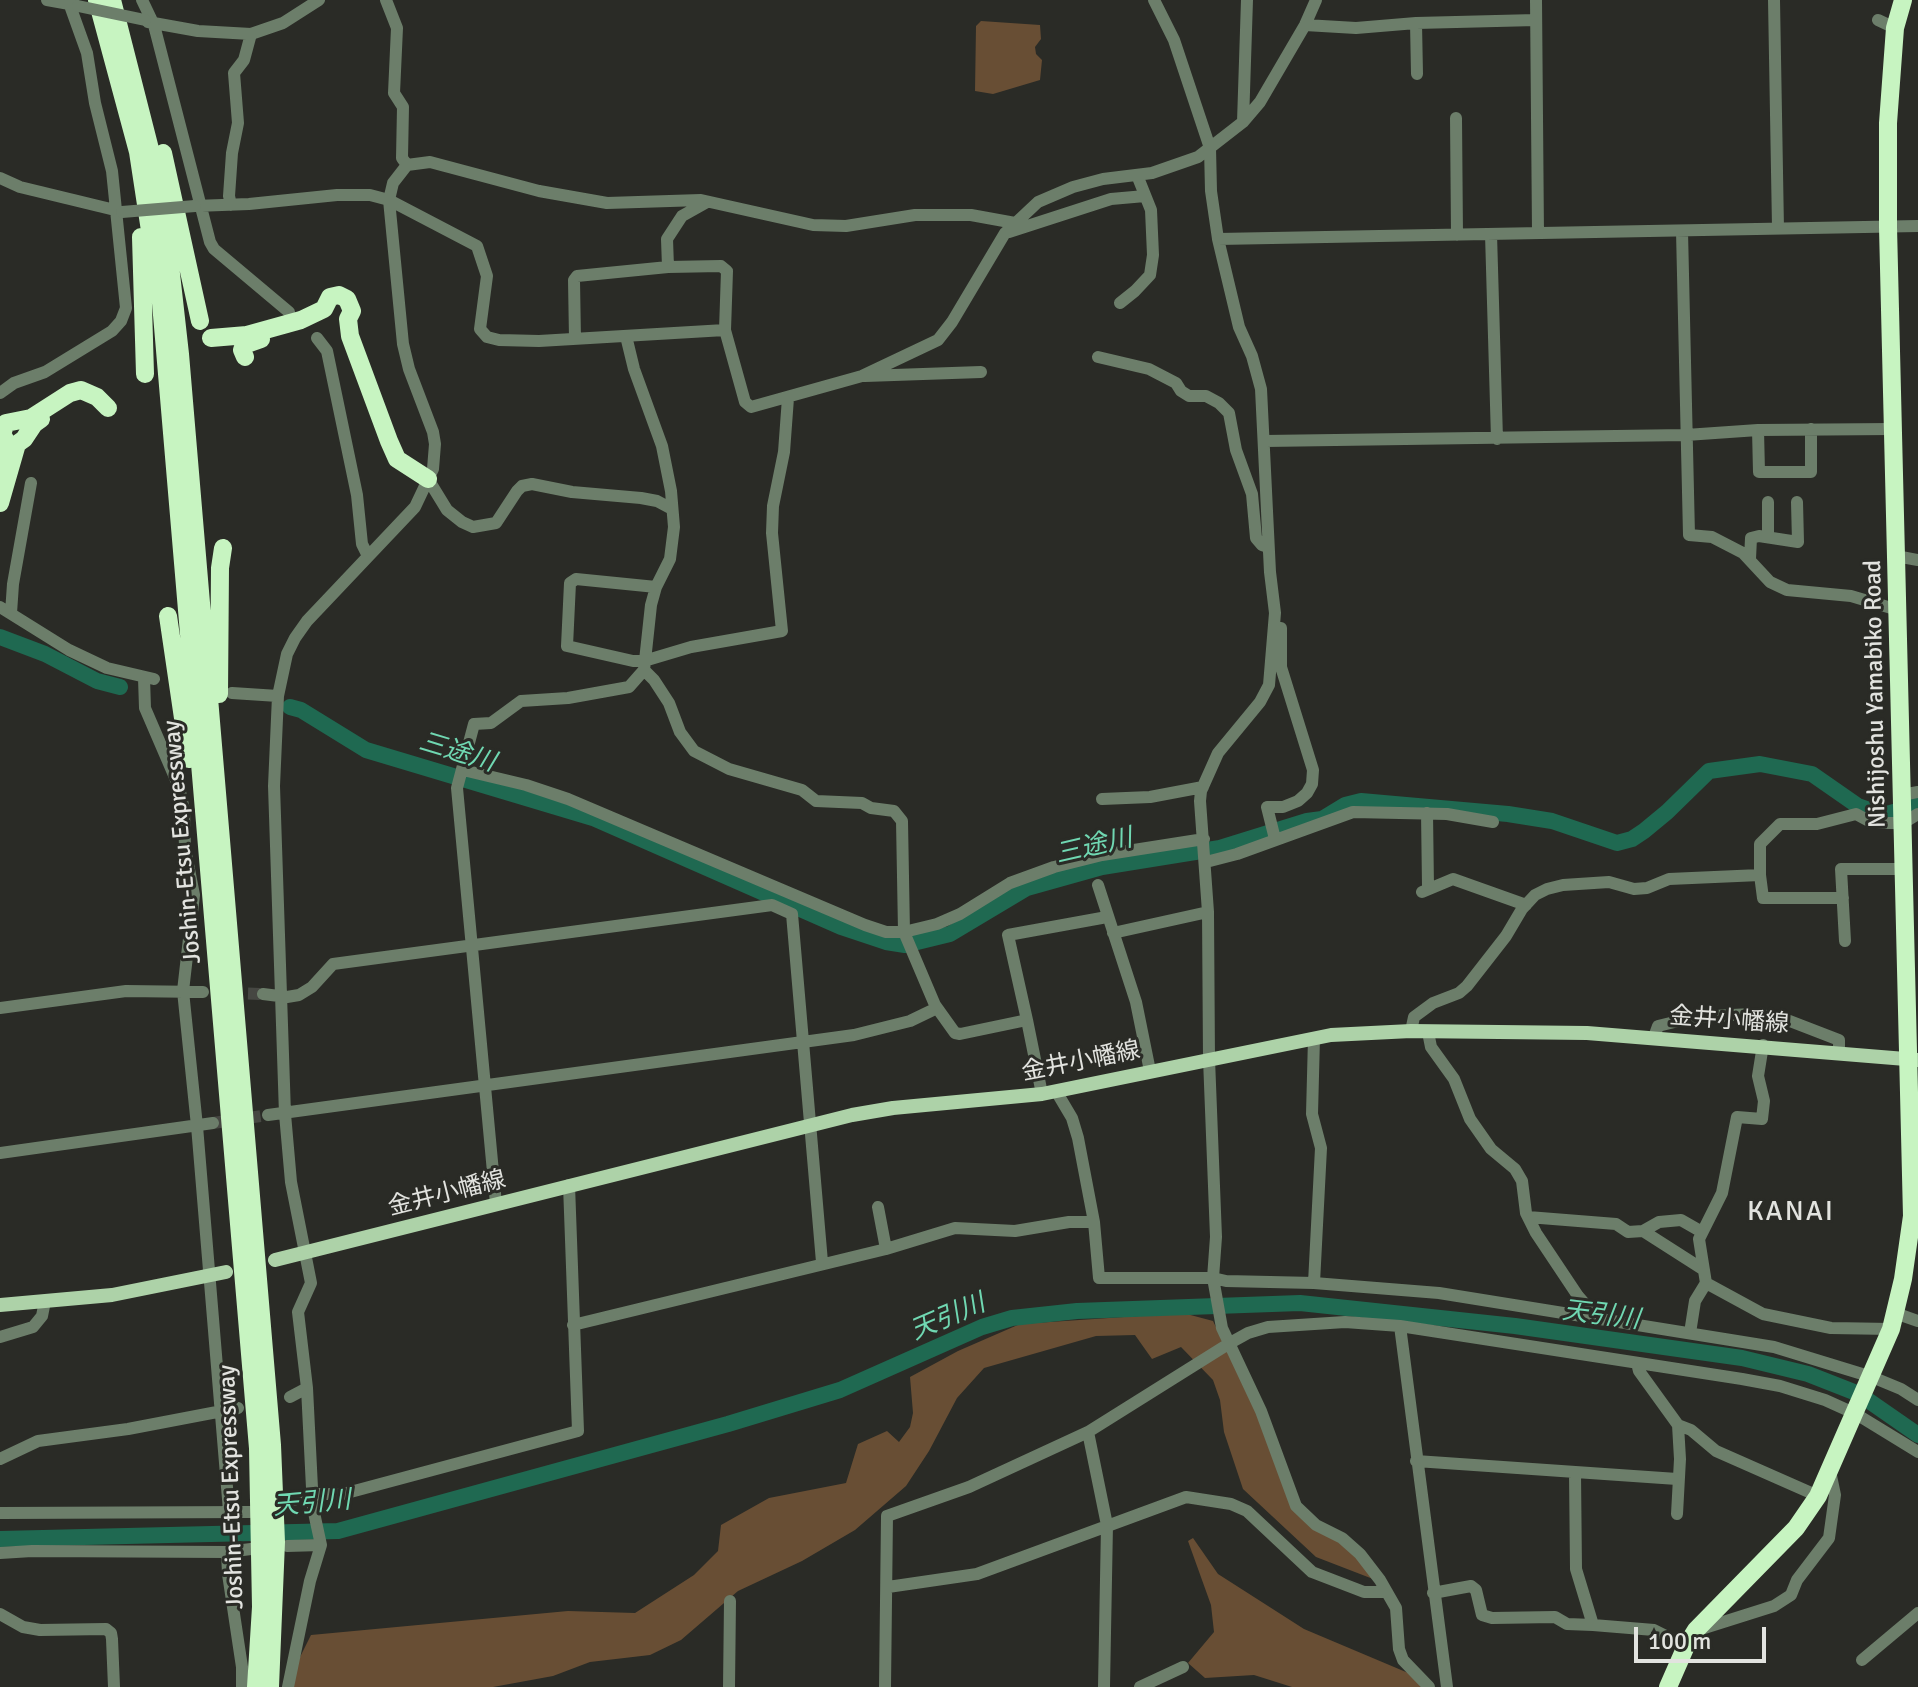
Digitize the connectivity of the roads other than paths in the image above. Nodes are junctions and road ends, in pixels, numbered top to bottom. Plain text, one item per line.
1 (47, 0) edge
2 (142, 0) edge
3 (319, 0) edge
4 (386, 0) edge
5 (1154, 0) edge
6 (1247, 0) edge
7 (1316, 0) edge
8 (1536, 0) edge
9 (1774, 0) edge
10 (1903, 0) edge
11 (108, 1) edge
12 (71, 3) edge
13 (1536, 20) junction
14 (1878, 20) dead end
15 (150, 23) junction
16 (1416, 23) junction
17 (1305, 25) junction
18 (1895, 28) junction
19 (251, 34) junction
20 (112, 47) junction
21 (1417, 74) dead end
22 (1456, 118) dead end
23 (1243, 122) junction
24 (1210, 148) junction
25 (407, 165) junction
26 (1137, 175) junction
27 (0, 178) edge
28 (1145, 196) junction
29 (389, 200) junction
30 (707, 202) junction
31 (231, 205) junction
32 (198, 207) junction
33 (118, 211) junction
34 (1015, 223) junction
35 (1918, 226) edge
36 (1888, 227) junction
37 (1778, 228) junction
38 (1682, 231) junction
39 (1005, 233) junction
40 (1538, 233) junction
41 (1491, 234) junction
42 (1457, 235) junction
43 (1218, 239) junction
44 (668, 267) junction
45 (1120, 303) dead end
46 (289, 312) dead end
47 (200, 321) dead end
48 (725, 330) junction
49 (626, 336) junction
50 (211, 338) dead end
51 (317, 338) dead end
52 (575, 339) junction
53 (245, 357) dead end
54 (1098, 357) dead end
55 (981, 372) dead end
56 (145, 374) dead end
57 (862, 376) junction
58 (0, 393) edge
59 (788, 398) junction
60 (108, 408) dead end
61 (91, 419) dead end
62 (1811, 429) junction
63 (1893, 429) junction
64 (1758, 430) junction
65 (1686, 435) junction
66 (1497, 439) junction
67 (1265, 441) junction
68 (428, 479) junction
69 (0, 481) edge
70 (31, 483) dead end
71 (1768, 502) dead end
72 (1797, 502) dead end
73 (0, 503) edge
74 (672, 509) junction
75 (1768, 537) junction
76 (1268, 547) junction
77 (223, 548) dead end
78 (368, 556) junction
79 (1896, 556) junction
80 (1750, 559) junction
81 (1918, 560) edge
82 (1276, 571) dead end
83 (656, 587) junction
84 (5, 610) edge
85 (1898, 610) junction
86 (168, 616) dead end
87 (644, 665) junction
88 (232, 693) dead end
89 (278, 696) junction
90 (463, 770) junction
91 (1203, 787) junction
92 (1102, 799) dead end
93 (1907, 807) edge
94 (1427, 813) junction
95 (1493, 822) dead end
96 (1275, 839) junction
97 (1204, 840) junction
98 (1206, 862) junction
99 (1904, 869) junction
100 (1760, 875) junction
101 (1098, 885) dead end
102 (1843, 898) junction
103 (227, 904) junction
104 (1526, 905) junction
105 (1208, 912) junction
106 (1107, 917) junction
107 (214, 924) junction
108 (904, 932) junction
109 (1113, 933) junction
110 (1845, 941) dead end
111 (472, 945) junction
112 (183, 991) junction
113 (203, 992) dead end
114 (1913, 992) edge
115 (263, 994) tunnel mouth
116 (280, 995) junction
117 (0, 1008) edge
118 (937, 1008) junction
119 (1027, 1020) junction
120 (1411, 1031) junction
121 (1428, 1032) junction
122 (1654, 1037) junction
123 (1314, 1038) junction
124 (803, 1043) junction
125 (1763, 1045) junction
126 (1839, 1052) junction
127 (1209, 1059) junction
128 (1914, 1060) edge
129 (1150, 1071) junction
130 (485, 1086) junction
131 (1049, 1092) junction
132 (285, 1114) junction
133 (268, 1115) tunnel mouth
134 (213, 1123) tunnel mouth
135 (811, 1125) junction
136 (197, 1126) junction
137 (0, 1153) edge
138 (569, 1185) junction
139 (496, 1204) junction
140 (878, 1207) dead end
141 (1915, 1216) edge
142 (1528, 1217) junction
143 (1094, 1222) junction
144 (1643, 1231) junction
145 (1702, 1232) junction
146 (886, 1249) junction
147 (305, 1252) junction
148 (275, 1260) dead end
149 (822, 1262) junction
150 (226, 1272) dead end
151 (210, 1276) junction
152 (1705, 1277) junction
153 (1213, 1278) junction
154 (1314, 1283) junction
155 (45, 1301) junction
156 (0, 1305) edge
157 (1597, 1318) junction
158 (1893, 1321) junction
159 (1918, 1321) edge
160 (573, 1325) junction
161 (1400, 1326) junction
162 (1690, 1333) junction
163 (0, 1337) edge
164 (1230, 1343) junction
165 (1637, 1363) junction
166 (1871, 1380) junction
167 (307, 1388) junction
168 (290, 1397) dead end
169 (1918, 1400) edge
170 (238, 1408) dead end
171 (1856, 1412) junction
172 (222, 1413) junction
173 (1678, 1425) junction
174 (1088, 1432) junction
175 (1918, 1452) edge
176 (0, 1459) edge
177 (1416, 1461) junction
178 (1830, 1471) junction
179 (1575, 1473) junction
180 (1677, 1479) junction
181 (312, 1494) junction
182 (1818, 1496) junction
183 (267, 1510) junction
184 (229, 1511) junction
185 (0, 1513) edge
186 (1677, 1514) dead end
187 (1107, 1525) junction
188 (269, 1545) junction
189 (321, 1545) junction
190 (227, 1552) junction
191 (0, 1553) edge
192 (888, 1587) junction
193 (1735, 1588) junction
194 (1387, 1592) junction
195 (1433, 1593) junction
196 (730, 1601) dead end
197 (1918, 1613) edge
198 (0, 1614) edge
199 (1741, 1616) junction
200 (1593, 1625) junction
201 (1691, 1638) junction
202 (1862, 1660) dead end
203 (1183, 1667) dead end
204 (114, 1687) edge
205 (242, 1687) edge
206 (256, 1687) edge
207 (270, 1687) edge
208 (288, 1687) edge
209 (729, 1687) edge
210 (885, 1687) edge
211 (1104, 1687) edge
212 (1140, 1687) edge
213 (1429, 1687) edge
214 (1447, 1687) edge
215 (1668, 1687) edge

1 - 12 street
2 - 15 street
3 - 19 street
4 - 25 street
5 - 24 street
6 - 23 street
7 - 17 street
8 - 13 street
9 - 37 street
10 - 18 highway, Nishijoshu Yamabiko Road
11 - 20 highway, Joshin-Etsu Expressway
11 - 47 highway
11 - 103 highway, Joshin-Etsu Expressway
12 - 15 street, bridge
12 - 33 street
13 - 16 street
13 - 40 street
14 - 18 street
15 - 19 street
15 - 32 street
16 - 17 street
16 - 21 street
17 - 23 street
18 - 36 highway, Nishijoshu Yamabiko Road
19 - 31 street
20 - 56 highway
20 - 107 highway, Joshin-Etsu Expressway
22 - 42 street
23 - 24 street
24 - 26 street
24 - 43 street
25 - 29 street
25 - 30 street
26 - 28 street
26 - 34 street
27 - 33 street
28 - 39 street
28 - 45 street
29 - 31 street
29 - 52 street
29 - 68 street
30 - 34 street
30 - 44 street
31 - 32 street
32 - 33 street, bridge
32 - 46 street
33 - 58 street
34 - 39 street
35 - 36 street
36 - 37 street
36 - 63 highway, Nishijoshu Yamabiko Road
37 - 38 street
38 - 40 street
38 - 65 street
39 - 57 street
40 - 41 street
41 - 42 street
41 - 66 street
42 - 43 street
43 - 67 street
44 - 48 street
44 - 52 street
48 - 49 street
48 - 59 street
49 - 52 street
49 - 74 street
50 - 68 highway
51 - 78 street
53 - 68 highway
54 - 76 street
55 - 57 street
57 - 59 street
59 - 87 street
60 - 69 highway
61 - 73 highway
62 - 63 street
62 - 64 street
62 - 64 street
63 - 79 highway, Nishijoshu Yamabiko Road
64 - 65 street
65 - 66 street
65 - 80 street
66 - 67 street
67 - 76 street
68 - 74 street
68 - 78 street
70 - 84 street
71 - 75 street
72 - 75 street
74 - 83 street
75 - 80 street
76 - 91 street
77 - 103 highway
78 - 89 street
79 - 81 street
79 - 85 highway, Nishijoshu Yamabiko Road
80 - 85 street
82 - 96 street
83 - 87 street
83 - 87 street
84 - 112 street
85 - 93 highway, Nishijoshu Yamabiko Road
86 - 107 highway
87 - 90 street
87 - 108 street
88 - 89 street
89 - 116 street
90 - 108 street
90 - 111 street
91 - 92 street
91 - 97 street
93 - 99 highway, Nishijoshu Yamabiko Road
93 - 100 street
94 - 95 street
94 - 96 street
94 - 104 street
96 - 98 street
97 - 98 street
97 - 108 street
98 - 105 street
99 - 102 street
99 - 114 highway, Nishijoshu Yamabiko Road
100 - 102 street
100 - 104 street
101 - 106 street
102 - 110 street
103 - 183 highway, Joshin-Etsu Expressway
104 - 120 street
105 - 109 street
105 - 127 street
106 - 109 street
106 - 119 street
107 - 183 highway, Joshin-Etsu Expressway
108 - 118 street
109 - 129 street
111 - 116 street
111 - 124 street
111 - 130 street
112 - 113 street
112 - 117 street
112 - 136 street
114 - 128 highway, Nishijoshu Yamabiko Road
115 - 116 street
116 - 132 street
118 - 119 street
118 - 124 street
119 - 131 street
120 - 121 main road, 金井小幡線
120 - 123 main road, 金井小幡線
121 - 122 main road, 金井小幡線
121 - 142 street
122 - 125 main road, 金井小幡線
122 - 126 street
123 - 127 main road, 金井小幡線
123 - 154 street
124 - 130 street
124 - 135 street
125 - 126 main road, 金井小幡線
125 - 145 street
126 - 128 main road, 金井小幡線
127 - 129 main road, 金井小幡線
127 - 153 street
128 - 141 highway, Nishijoshu Yamabiko Road
129 - 131 main road, 金井小幡線
130 - 132 street
130 - 139 street
131 - 135 main road, 金井小幡線
131 - 143 street
132 - 133 street
132 - 147 street
134 - 136 street
135 - 138 main road, 金井小幡線
135 - 149 street
136 - 137 street
136 - 151 street
138 - 139 main road, 金井小幡線
138 - 160 street
139 - 147 main road, 金井小幡線
140 - 146 street
141 - 158 highway, Nishijoshu Yamabiko Road
142 - 144 street
142 - 157 street
143 - 146 street
143 - 153 street
144 - 145 street
144 - 152 street
145 - 152 street
146 - 149 street
147 - 148 main road, 金井小幡線
147 - 167 street
149 - 160 street
150 - 151 main road
151 - 155 main road
151 - 172 street
152 - 158 street
152 - 162 street
153 - 154 street
153 - 164 street
154 - 157 street
155 - 156 main road
155 - 163 street
157 - 162 street
158 - 159 street
158 - 166 highway, Nishijoshu Yamabiko Road
160 - 181 street
161 - 164 street
161 - 165 street
161 - 177 street
162 - 166 street
164 - 174 street
164 - 194 street
165 - 171 street
165 - 173 street
166 - 169 street
166 - 171 highway, Nishijoshu Yamabiko Road
167 - 168 street
167 - 181 street
170 - 172 street
171 - 175 street
171 - 178 highway
172 - 176 street
172 - 184 street
173 - 180 street
173 - 182 street
174 - 187 street
174 - 192 street
177 - 179 street
177 - 195 street
178 - 182 highway
178 - 199 street
179 - 180 street
179 - 200 street
180 - 186 street
181 - 183 street
181 - 189 street
182 - 193 highway
183 - 184 street
183 - 188 highway, Joshin-Etsu Expressway
184 - 185 street
187 - 192 street
187 - 194 street
187 - 211 street
188 - 189 street
188 - 190 street
188 - 206 highway, Joshin-Etsu Expressway
188 - 207 highway, Joshin-Etsu Expressway
189 - 208 street
190 - 191 street
190 - 205 street
192 - 210 street
193 - 199 street
193 - 201 highway
194 - 213 street
195 - 200 street
195 - 214 street
196 - 209 street
197 - 202 street
198 - 204 street
199 - 201 street
200 - 201 street
201 - 215 highway
203 - 212 street

